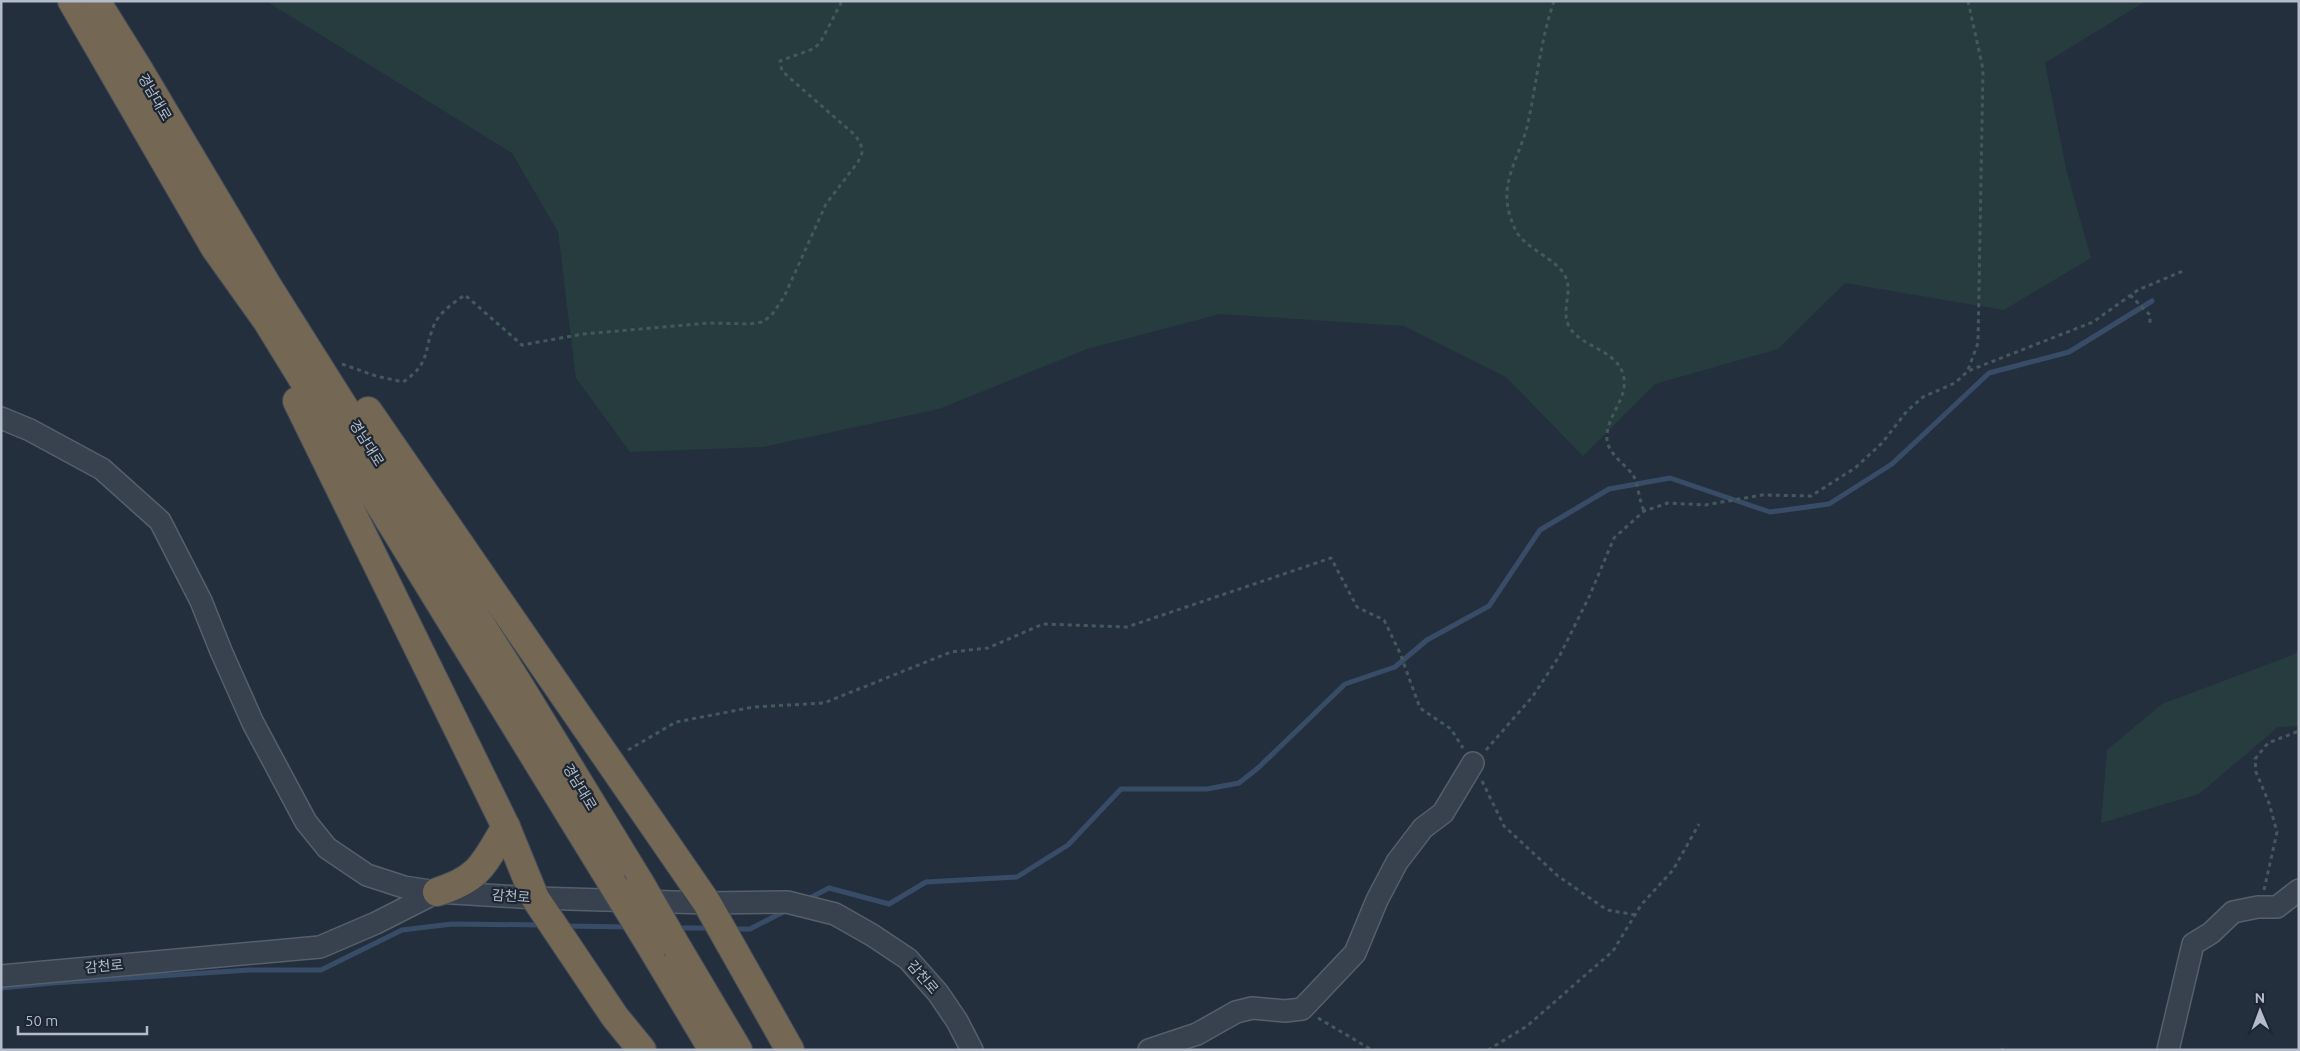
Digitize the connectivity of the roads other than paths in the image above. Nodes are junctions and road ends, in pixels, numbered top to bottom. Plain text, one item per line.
1 (72, 1) edge
2 (96, 1) edge
3 (215, 248) junction
4 (268, 285) junction
5 (1, 418) edge
6 (1473, 763) road end
7 (506, 827) junction
8 (2299, 890) edge
9 (437, 892) junction
10 (548, 918) junction
11 (717, 920) junction
12 (665, 948) junction
13 (1, 976) edge
14 (642, 1050) edge
15 (713, 1050) edge
16 (738, 1050) edge
17 (790, 1050) edge
18 (972, 1050) edge
19 (1150, 1050) edge
20 (2168, 1050) edge

1 - 3 highway, 경남대로
2 - 4 highway, 경남대로
3 - 7 highway
3 - 12 highway, 경남대로, bridge
4 - 11 highway
4 - 12 highway, 경남대로, bridge
5 - 9 street
6 - 19 street
7 - 9 highway
7 - 10 highway
8 - 20 street
9 - 10 street, 감천로
9 - 13 street, 감천로
10 - 11 street, 감천로
10 - 14 highway
11 - 17 highway
11 - 18 street, 감천로
12 - 15 highway
12 - 16 highway

